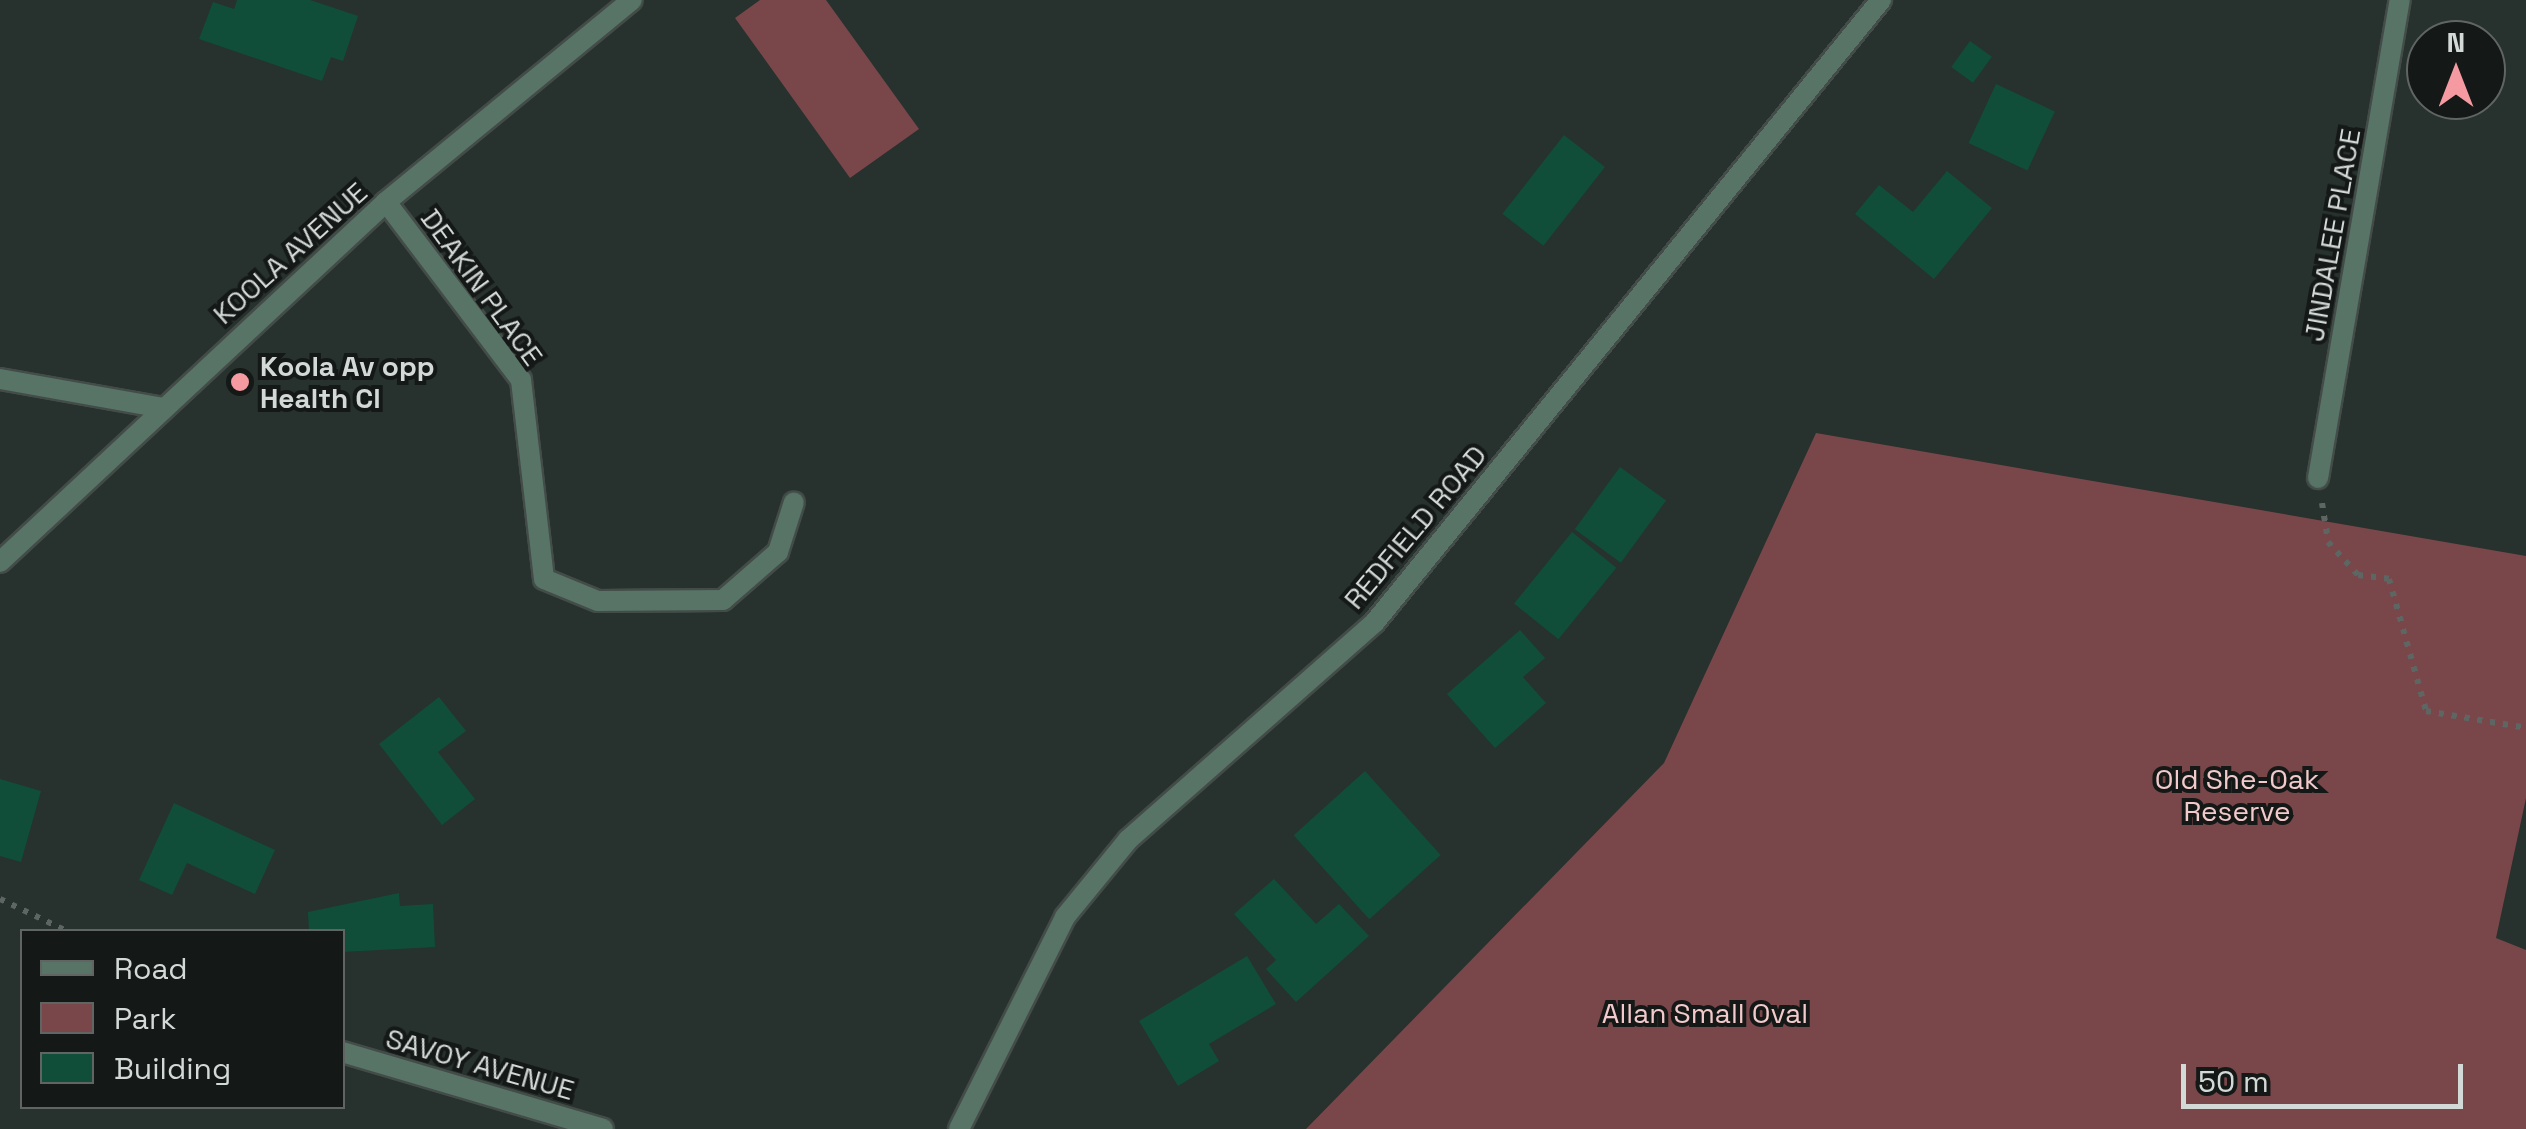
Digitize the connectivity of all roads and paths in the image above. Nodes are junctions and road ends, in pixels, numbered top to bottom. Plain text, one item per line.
1 (632, 0) edge
2 (1881, 0) edge
3 (2400, 0) edge
4 (386, 202) junction
5 (0, 380) edge
6 (162, 408) junction
7 (2318, 478) joint
8 (794, 502) dead end
9 (0, 562) edge
10 (2526, 728) edge
11 (0, 899) edge
12 (63, 929) edge
13 (345, 1053) edge
14 (603, 1129) edge
15 (959, 1129) edge

1 - 4 street, KOOLA AVENUE
2 - 15 street, REDFIELD ROAD
3 - 7 street, JINDALEE PLACE
4 - 6 street, KOOLA AVENUE
4 - 8 street, DEAKIN PLACE
5 - 6 street
6 - 9 street, KOOLA AVENUE
7 - 10 path
11 - 12 path
13 - 14 street, SAVOY AVENUE

